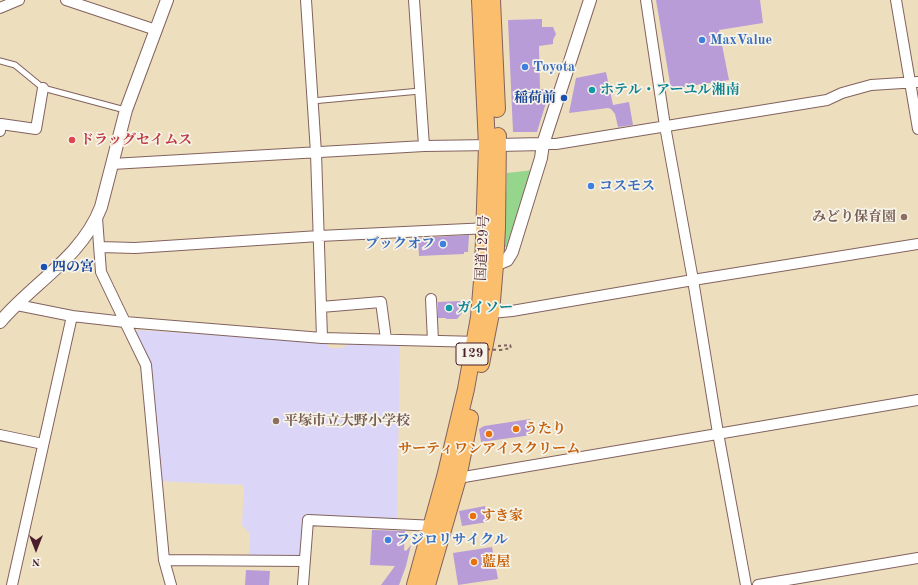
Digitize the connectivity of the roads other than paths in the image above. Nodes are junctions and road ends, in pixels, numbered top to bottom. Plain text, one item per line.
1 (19, 0) edge
2 (66, 0) edge
3 (167, 0) edge
4 (306, 0) edge
5 (414, 0) edge
6 (480, 0) edge
7 (492, 0) edge
8 (590, 0) edge
9 (646, 0) edge
10 (896, 0) edge
11 (0, 8) edge
12 (156, 30) junction
13 (0, 61) edge
14 (914, 83) edge
15 (43, 88) junction
16 (420, 90) junction
17 (312, 101) junction
18 (126, 110) junction
19 (665, 126) junction
20 (918, 129) edge
21 (0, 131) edge
22 (543, 144) junction
23 (493, 145) junction
24 (424, 146) junction
25 (316, 153) junction
26 (112, 164) junction
27 (96, 218) junction
28 (491, 228) junction
29 (319, 236) junction
30 (918, 244) edge
31 (100, 247) junction
32 (495, 264) junction
33 (693, 280) junction
34 (431, 299) dead end
35 (17, 305) junction
36 (321, 307) junction
37 (491, 313) junction
38 (72, 316) junction
39 (1, 317) edge
40 (125, 322) junction
41 (322, 338) junction
42 (386, 340) junction
43 (433, 341) junction
44 (486, 344) junction
45 (918, 400) edge
46 (718, 433) junction
47 (0, 435) edge
48 (43, 444) junction
49 (458, 478) junction
50 (438, 526) junction
51 (918, 558) edge
52 (164, 560) junction
53 (304, 561) junction
54 (12, 585) edge
55 (171, 585) edge
56 (303, 585) edge
57 (415, 585) edge
58 (427, 585) edge
59 (746, 585) edge
60 (758, 585) edge

1 - 11 street
2 - 12 street
3 - 12 street
4 - 17 street
5 - 16 street
6 - 23 highway, 国道129号 / 129
7 - 23 highway, 国道129号 / 129
8 - 22 street
9 - 19 street
10 - 14 street
12 - 18 street
13 - 15 lane
14 - 19 street
14 - 20 street
15 - 18 lane
15 - 21 street
16 - 17 lane
16 - 24 street
17 - 25 street
18 - 26 street
19 - 22 street
19 - 33 street
22 - 23 street
22 - 32 street
23 - 24 street
23 - 28 highway, 国道129号 / 129
24 - 25 street
25 - 26 street
25 - 29 street
26 - 27 street
27 - 31 street
27 - 35 street
28 - 29 street
28 - 32 highway, 国道129号 / 129
28 - 44 highway, 国道129号 / 129
29 - 31 street
29 - 36 street
30 - 33 street
31 - 40 street
32 - 37 highway, 国道129号 / 129
33 - 37 street
33 - 46 street
34 - 43 street
35 - 38 street
35 - 39 street
36 - 41 street
36 - 42 street
37 - 44 highway, 国道129号 / 129
38 - 40 street
38 - 48 street
40 - 41 street
40 - 52 street
41 - 42 street
42 - 43 street
43 - 44 street
44 - 49 highway, 国道129号 / 129
44 - 50 highway, 国道129号 / 129
45 - 46 street
46 - 49 street
46 - 59 street
47 - 48 street
48 - 54 street
49 - 50 highway, 国道129号 / 129
50 - 53 street
50 - 57 highway, 国道129号 / 129
50 - 58 highway, 国道129号 / 129
51 - 60 street
52 - 53 street
52 - 55 street
53 - 56 street

